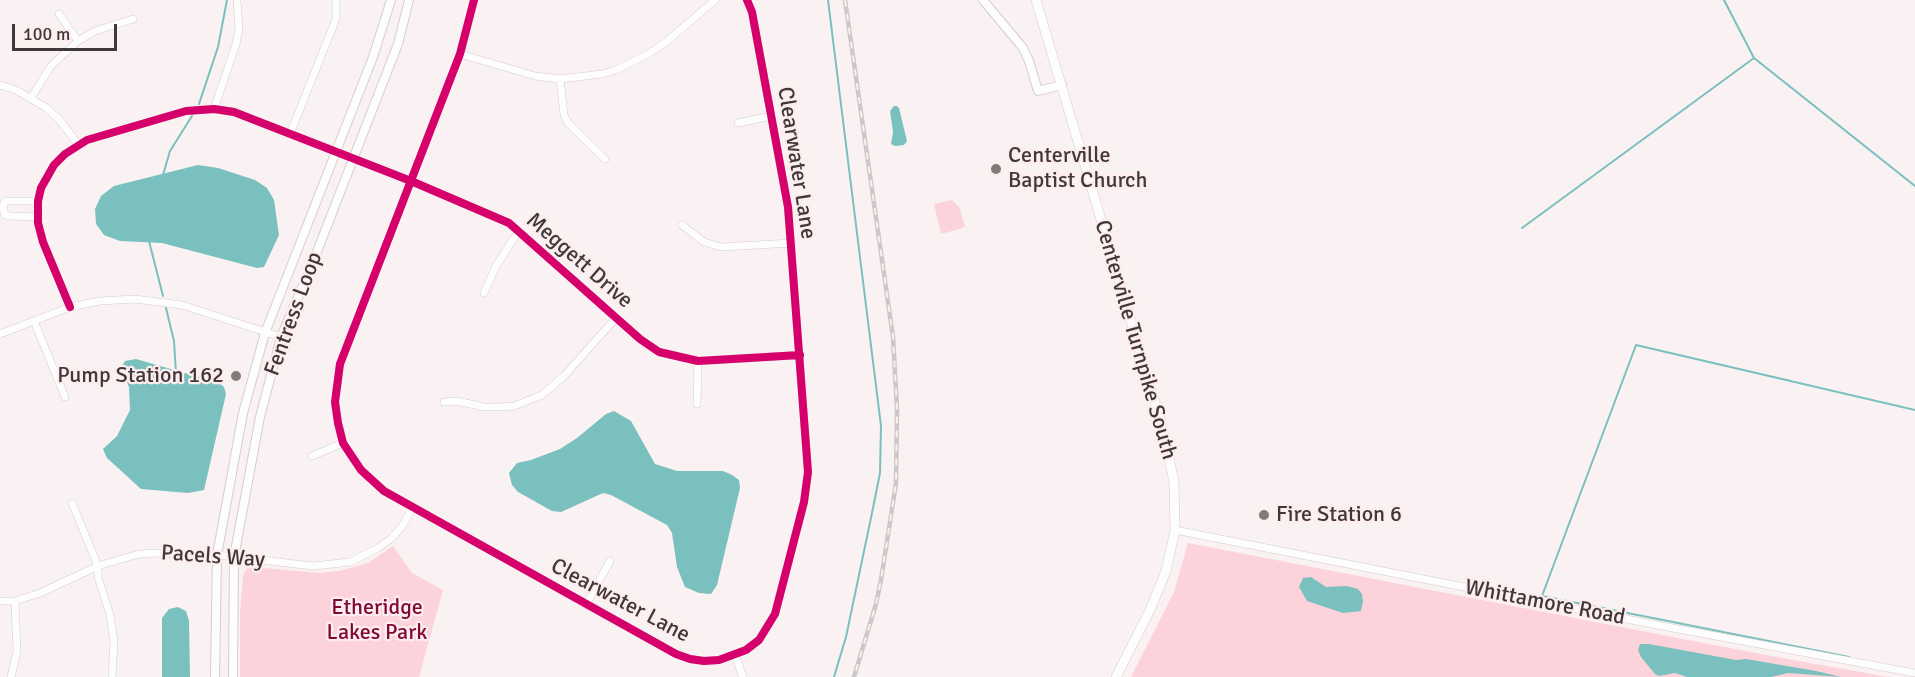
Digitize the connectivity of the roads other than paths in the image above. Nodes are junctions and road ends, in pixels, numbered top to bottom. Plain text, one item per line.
1 (237, 0) edge
2 (336, 0) edge
3 (391, 0) edge
4 (409, 0) edge
5 (474, 0) edge
6 (715, 0) edge
7 (747, 0) edge
8 (983, 0) edge
9 (1036, 0) edge
10 (59, 14) dead end
11 (133, 19) dead end
12 (78, 41) junction
13 (460, 54) junction
14 (560, 79) junction
15 (0, 85) edge
16 (1062, 85) junction
17 (32, 98) junction
18 (214, 109) junction
19 (771, 116) junction
20 (738, 123) dead end
21 (290, 134) junction
22 (78, 144) junction
23 (337, 153) junction
24 (353, 159) junction
25 (604, 159) dead end
26 (411, 181) junction
27 (38, 201) junction
28 (38, 217) junction
29 (682, 225) dead end
30 (518, 232) junction
31 (792, 243) junction
32 (484, 293) dead end
33 (69, 307) junction
34 (616, 318) junction
35 (34, 321) junction
36 (265, 333) junction
37 (0, 334) edge
38 (281, 337) junction
39 (800, 355) junction
40 (698, 361) junction
41 (64, 397) dead end
42 (444, 402) dead end
43 (697, 404) dead end
44 (343, 443) junction
45 (312, 456) dead end
46 (72, 503) dead end
47 (412, 508) junction
48 (1175, 530) junction
49 (218, 555) junction
50 (234, 557) junction
51 (610, 561) dead end
52 (98, 566) junction
53 (0, 601) edge
54 (15, 601) junction
55 (586, 605) junction
56 (735, 655) junction
57 (1915, 673) edge
58 (11, 677) edge
59 (112, 677) edge
60 (215, 677) edge
61 (233, 677) edge
62 (743, 677) edge
63 (1116, 677) edge

1 - 18 street
2 - 21 street
3 - 23 street, Fentress Loop
4 - 24 street, Fentress Loop
5 - 13 street, Clearwater Lane
6 - 14 street
7 - 19 street, Clearwater Lane
8 - 16 street
9 - 16 main road, Centerville Turnpike South
10 - 12 street
11 - 12 street
12 - 17 street
13 - 14 street
13 - 26 street, Clearwater Lane
14 - 25 street
15 - 17 street
16 - 48 main road, Centerville Turnpike South
17 - 22 street
18 - 21 street, Meggett Drive
18 - 22 street, Meggett Drive
19 - 20 street
19 - 31 street, Clearwater Lane
21 - 23 street, Meggett Drive
22 - 27 street, Meggett Drive
23 - 24 street, Meggett Drive
23 - 36 street, Fentress Loop
24 - 26 street, Meggett Drive
24 - 38 street, Fentress Loop
26 - 30 street, Meggett Drive
26 - 44 street, Clearwater Lane
27 - 28 street
27 - 28 street
28 - 33 street
29 - 31 street
30 - 32 street
30 - 34 street, Meggett Drive
31 - 39 street, Clearwater Lane
33 - 35 street
33 - 36 street
34 - 40 street, Meggett Drive
34 - 42 street
35 - 37 street
35 - 41 street
36 - 38 street
36 - 49 street, Fentress Loop
38 - 50 street, Fentress Loop
39 - 40 street, Meggett Drive
39 - 56 street, Clearwater Lane
40 - 43 street
44 - 45 street
44 - 47 street, Clearwater Lane
46 - 52 street
47 - 50 street, Pacels Way
47 - 55 street, Clearwater Lane
48 - 57 street, Whittamore Road
48 - 63 main road, Centerville Turnpike South
49 - 50 street, Pacels Way
49 - 52 street, Pacels Way
49 - 60 street, Fentress Loop
50 - 61 street, Fentress Loop
51 - 55 street
52 - 54 street, Pacels Way
52 - 59 street
53 - 54 street, Pacels Way
54 - 58 street
55 - 56 street, Clearwater Lane
56 - 62 street

